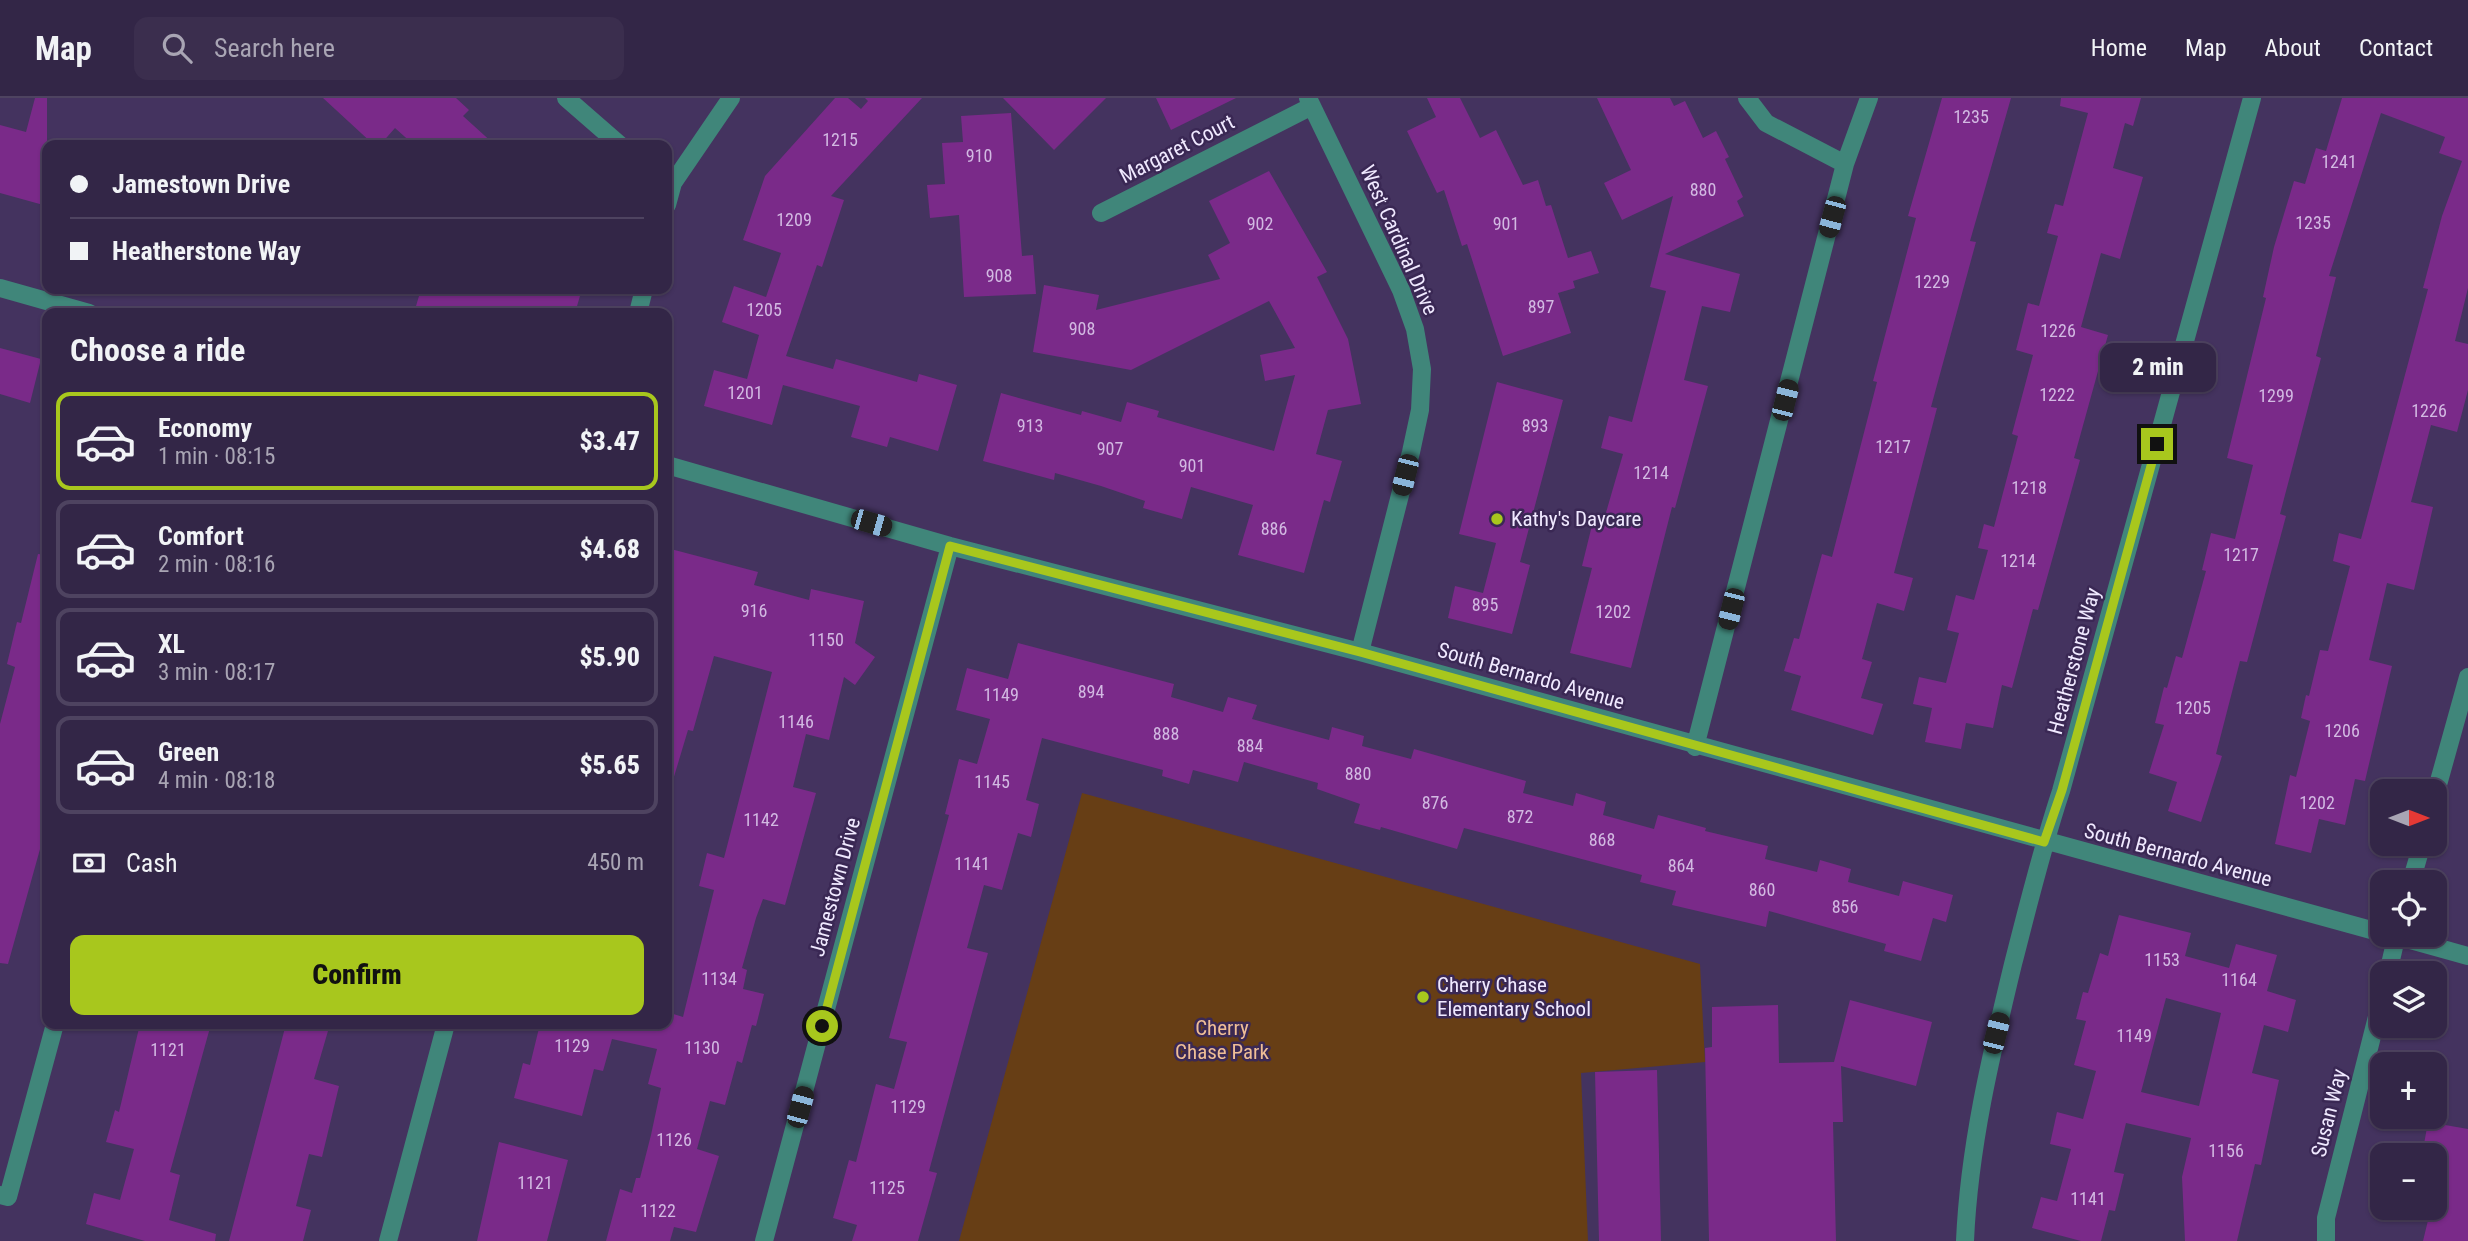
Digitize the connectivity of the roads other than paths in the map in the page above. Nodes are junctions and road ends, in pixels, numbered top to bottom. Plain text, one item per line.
1 (566, 98) edge
2 (731, 98) edge
3 (1747, 98) edge
4 (1869, 98) edge
5 (2252, 98) edge
6 (1310, 102) edge
7 (614, 140) edge
8 (1845, 164) junction
9 (672, 178) edge
10 (1101, 213) dead end
11 (0, 288) edge
12 (71, 308) edge
13 (672, 466) edge
14 (950, 546) junction
15 (1360, 652) junction
16 (2468, 677) edge
17 (1695, 747) junction
18 (2440, 779) edge
19 (2044, 842) junction
20 (2370, 929) edge
21 (2433, 947) edge
22 (2468, 957) edge
23 (54, 1029) edge
24 (445, 1029) edge
25 (2372, 1038) edge
26 (4, 1196) edge
27 (388, 1241) edge
28 (764, 1241) edge
29 (1965, 1241) edge
30 (2326, 1241) edge

1 - 7 street
2 - 9 street
3 - 8 street
4 - 8 street
5 - 19 street, Heatherstone Way
6 - 10 street, Margaret Court
6 - 15 street, West Cardinal Drive
8 - 17 street
11 - 12 street
13 - 14 street, South Bernardo Avenue
14 - 15 street, South Bernardo Avenue
14 - 28 street, Jamestown Drive
15 - 17 street, South Bernardo Avenue
16 - 18 street
17 - 19 street, South Bernardo Avenue
19 - 20 street, South Bernardo Avenue
19 - 29 street, Heatherstone Way
21 - 22 street, South Bernardo Avenue
23 - 26 street
24 - 27 street
25 - 30 street, Susan Way

